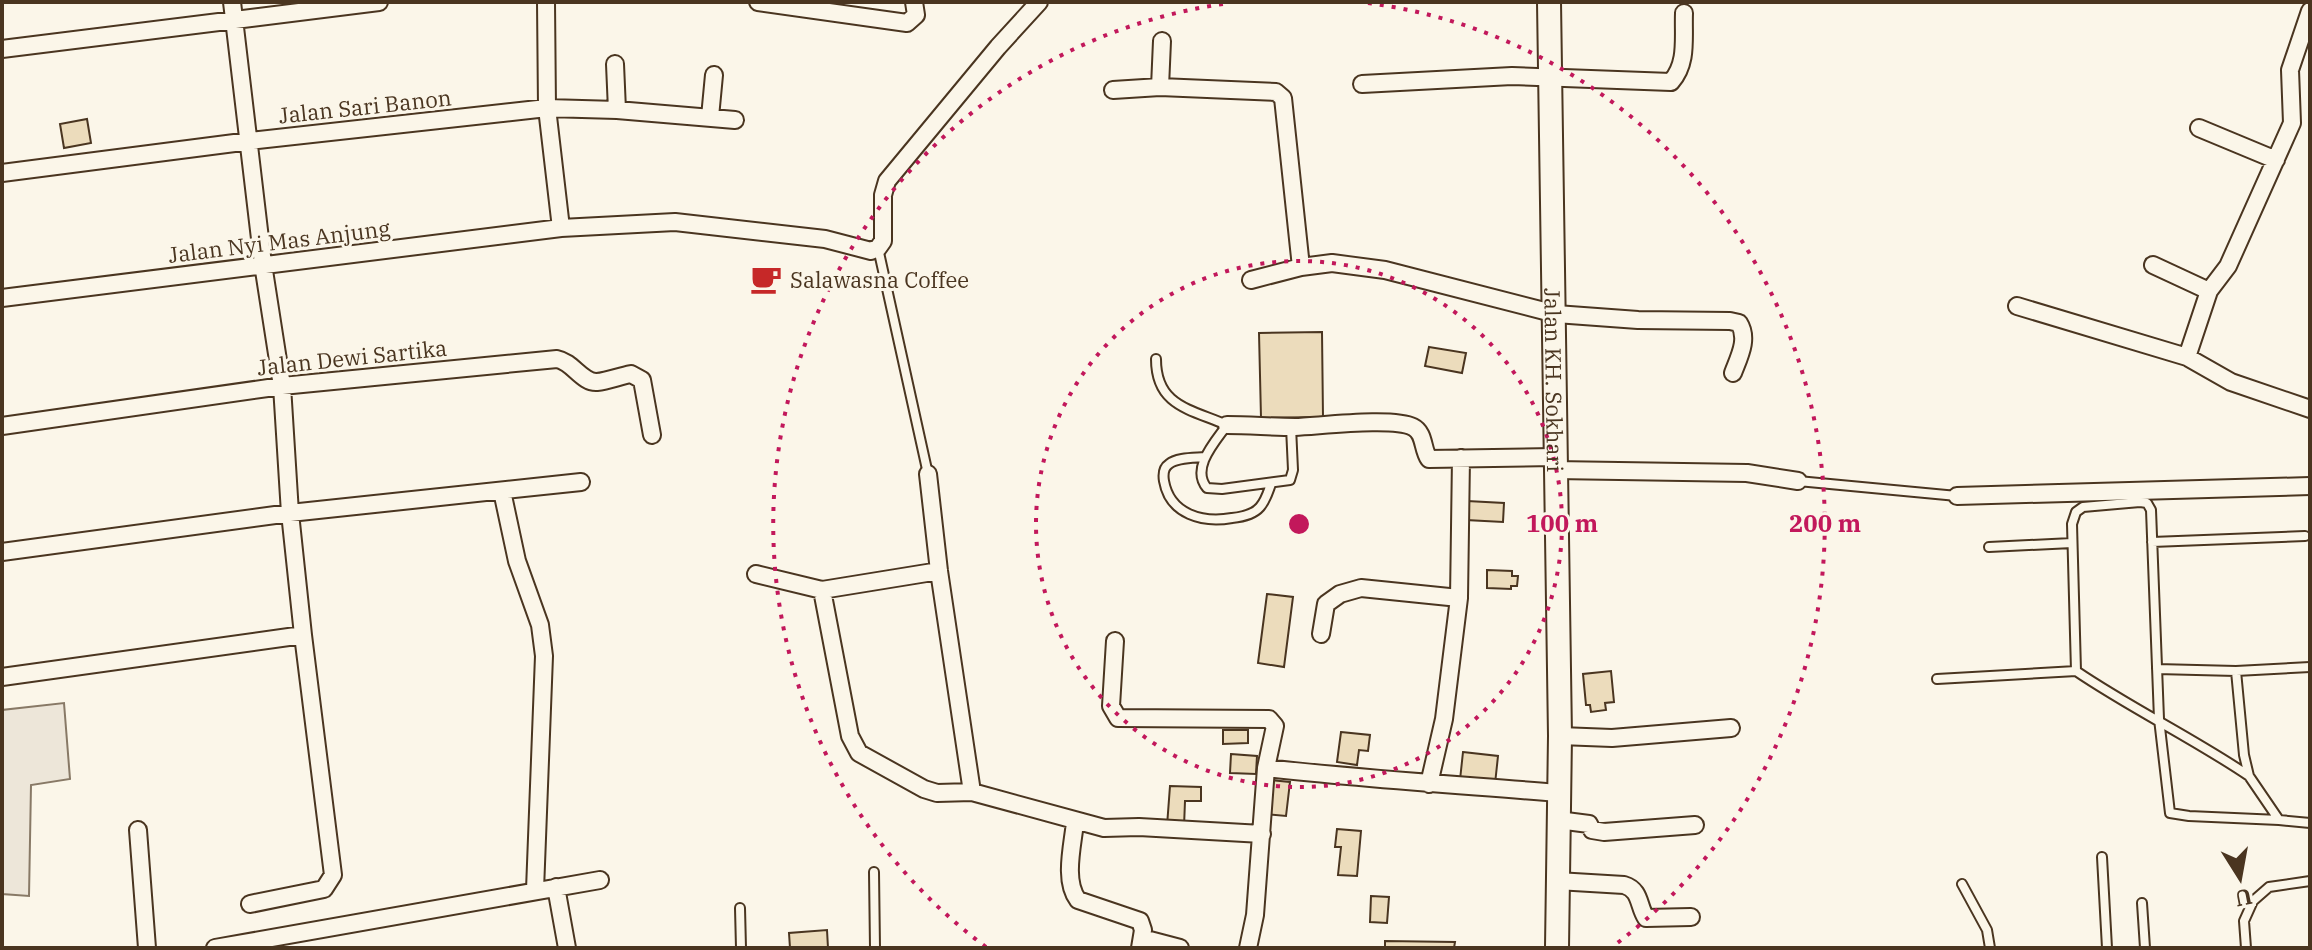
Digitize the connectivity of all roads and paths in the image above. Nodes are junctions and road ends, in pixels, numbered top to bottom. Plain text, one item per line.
1 (232, 2) edge
2 (379, 2) edge
3 (546, 2) edge
4 (758, 2) edge
5 (914, 2) edge
6 (1039, 2) edge
7 (1549, 2) edge
8 (2310, 11) edge
9 (1684, 13) dead end
10 (234, 20) junction
11 (1162, 41) dead end
12 (2, 49) edge
13 (615, 64) dead end
14 (714, 75) dead end
15 (1550, 76) junction
16 (1362, 84) dead end
17 (1160, 87) junction
18 (1113, 90) dead end
19 (547, 108) junction
20 (617, 110) junction
21 (710, 117) junction
22 (735, 120) dead end
23 (2199, 128) dead end
24 (250, 141) junction
25 (2276, 160) junction
26 (2, 173) edge
27 (561, 228) junction
28 (878, 248) junction
29 (263, 264) junction
30 (2153, 265) dead end
31 (1301, 267) junction
32 (1251, 280) dead end
33 (2209, 291) junction
34 (2, 298) edge
35 (2017, 306) dead end
36 (1556, 314) junction
37 (2187, 357) junction
38 (1156, 359) dead end
39 (1733, 373) dead end
40 (282, 386) junction
41 (2310, 409) edge
42 (1227, 425) junction
43 (2, 426) edge
44 (1291, 427) junction
45 (652, 435) dead end
46 (1205, 457) junction
47 (1461, 458) junction
48 (1554, 464) junction
49 (928, 474) joint
50 (1798, 481) joint
51 (581, 482) dead end
52 (1271, 484) junction
53 (2310, 486) edge
54 (502, 491) junction
55 (1957, 496) joint
56 (290, 513) junction
57 (2305, 536) dead end
58 (2152, 542) junction
59 (2072, 543) junction
60 (1989, 547) dead end
61 (2, 552) edge
62 (939, 571) junction
63 (756, 574) dead end
64 (822, 590) junction
65 (1459, 598) junction
66 (1321, 634) dead end
67 (303, 635) junction
68 (1115, 641) dead end
69 (2310, 667) edge
70 (2157, 669) junction
71 (2076, 671) junction
72 (2236, 671) junction
73 (2, 677) edge
74 (1937, 679) dead end
75 (2159, 719) junction
76 (1731, 728) dead end
77 (1560, 736) junction
78 (1266, 768) junction
79 (2249, 776) junction
80 (1429, 784) junction
81 (972, 792) junction
82 (1559, 793) junction
83 (1558, 820) junction
84 (2279, 820) junction
85 (1075, 822) junction
86 (2310, 823) edge
87 (1695, 825) dead end
88 (138, 830) dead end
89 (1262, 834) junction
90 (2102, 857) dead end
91 (874, 872) dead end
92 (600, 880) dead end
93 (1557, 881) junction
94 (2310, 881) edge
95 (1962, 884) dead end
96 (556, 887) junction
97 (535, 890) junction
98 (2142, 903) dead end
99 (250, 904) dead end
100 (740, 908) dead end
101 (1691, 917) dead end
102 (1141, 943) edge
103 (147, 948) edge
104 (215, 948) edge
105 (567, 948) edge
106 (741, 948) edge
107 (875, 948) edge
108 (1180, 948) edge
109 (1248, 948) edge
110 (1557, 948) edge
111 (1990, 948) edge
112 (2107, 948) edge
113 (2145, 948) edge
114 (2246, 948) edge

1 - 10 street
2 - 10 street
3 - 19 street
4 - 5 street
6 - 28 street
7 - 15 street, Jalan KH. Sokhari
8 - 25 street
9 - 15 street
10 - 12 street
10 - 24 street
11 - 17 street
13 - 20 street
14 - 21 street
15 - 16 street
15 - 36 street, Jalan KH. Sokhari
17 - 18 street
17 - 31 street
19 - 20 street, Jalan Sari Banon
19 - 24 street, Jalan Sari Banon
19 - 27 street
20 - 21 street, Jalan Sari Banon
21 - 22 street, Jalan Sari Banon
23 - 25 street
24 - 26 street, Jalan Sari Banon
24 - 29 street
25 - 33 street
27 - 28 street, Jalan Nyi Mas Anjung
27 - 29 street, Jalan Nyi Mas Anjung
28 - 49 lane
29 - 34 street, Jalan Nyi Mas Anjung
29 - 40 street
30 - 33 street
31 - 32 street
31 - 36 street
33 - 37 street
35 - 37 street
36 - 39 street
36 - 48 street, Jalan KH. Sokhari
37 - 41 street
38 - 42 lane
40 - 43 street, Jalan Dewi Sartika
40 - 45 street, Jalan Dewi Sartika
40 - 56 street
42 - 44 street
42 - 46 lane
44 - 47 street
44 - 52 lane
46 - 52 lane
46 - 52 lane
47 - 48 street
47 - 65 street
48 - 50 street
48 - 77 street, Jalan KH. Sokhari
49 - 62 street
50 - 55 lane
51 - 54 street
53 - 55 street
54 - 56 street
54 - 97 street
56 - 61 street
56 - 67 street
57 - 58 lane
58 - 59 lane
58 - 70 lane
59 - 60 lane
59 - 71 lane
62 - 64 street
62 - 81 street
63 - 64 street
64 - 81 street
65 - 66 street
65 - 80 street
67 - 73 street
67 - 99 street
68 - 78 street
69 - 72 lane
70 - 72 lane
70 - 75 lane
71 - 74 lane
71 - 75 lane
72 - 79 lane
75 - 79 lane
75 - 84 lane
76 - 77 street
77 - 82 street, Jalan KH. Sokhari
78 - 80 street
78 - 89 street
79 - 84 lane
80 - 82 street
81 - 85 street
82 - 83 street, Jalan KH. Sokhari
83 - 87 street
83 - 93 street, Jalan KH. Sokhari
84 - 86 lane
85 - 89 street
85 - 102 street
88 - 103 street
89 - 109 street
90 - 112 lane
91 - 107 lane
92 - 96 street
93 - 101 street
93 - 110 street, Jalan KH. Sokhari
94 - 114 lane
95 - 111 lane
96 - 97 street
96 - 105 street
97 - 104 street
98 - 113 lane
100 - 106 lane
102 - 108 street

